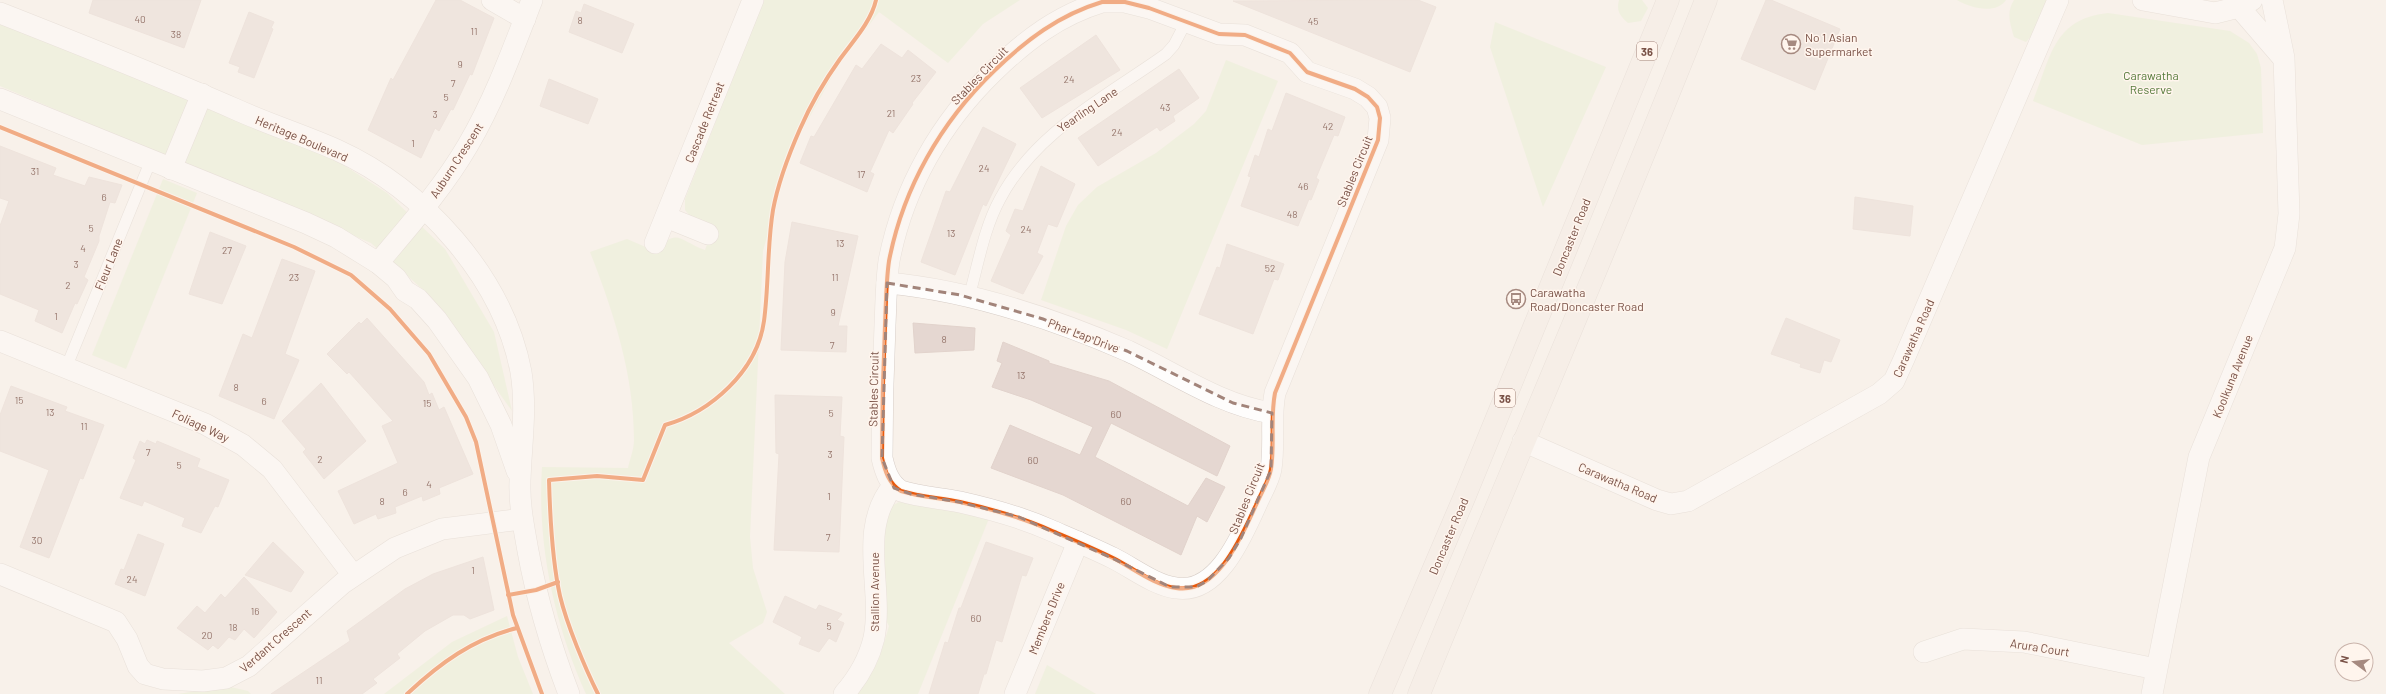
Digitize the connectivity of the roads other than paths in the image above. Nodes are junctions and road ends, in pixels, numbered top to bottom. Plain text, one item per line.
1 (492, 0) edge
2 (532, 0) edge
3 (753, 0) edge
4 (1668, 0) edge
5 (1706, 0) edge
6 (2058, 0) edge
7 (2143, 0) edge
8 (2272, 0) edge
9 (1093, 2) edge
10 (2245, 4) edge
11 (0, 13) edge
12 (525, 19) junction
13 (1186, 22) junction
14 (2284, 58) junction
15 (202, 94) junction
16 (0, 99) edge
17 (151, 160) junction
18 (171, 169) junction
19 (425, 208) junction
20 (666, 217) junction
21 (708, 234) dead end
22 (655, 243) dead end
23 (378, 263) junction
24 (887, 283) junction
25 (969, 297) junction
26 (0, 341) edge
27 (66, 368) junction
28 (1272, 413) junction
29 (1493, 427) junction
30 (1523, 441) junction
31 (520, 482) junction
32 (893, 486) junction
33 (522, 519) junction
34 (1078, 542) junction
35 (0, 574) edge
36 (353, 575) junction
37 (1924, 652) dead end
38 (2156, 669) junction
39 (569, 694) edge
40 (844, 694) edge
41 (1015, 694) edge
42 (1380, 694) edge
43 (1419, 694) edge
44 (2152, 694) edge

1 - 12 street
2 - 12 street, Auburn Crescent
3 - 20 street, Cascade Retreat
4 - 29 main road, Doncaster Road / 36
5 - 30 main road
6 - 30 street, Carawatha Road
7 - 10 street
8 - 14 street, Koolkuna Avenue
9 - 13 street, Stables Circuit
9 - 24 street, Stables Circuit
10 - 14 street
11 - 15 street, Heritage Boulevard
12 - 19 street, Auburn Crescent
13 - 25 lane, Yearling Lane
13 - 28 street, Stables Circuit
14 - 38 street, Koolkuna Avenue
15 - 18 street
15 - 19 street, Heritage Boulevard
16 - 17 street, Heritage Boulevard
17 - 18 street, Heritage Boulevard
17 - 27 lane, Fleur Lane
18 - 23 street, Heritage Boulevard
19 - 23 street, Auburn Crescent
19 - 31 street, Heritage Boulevard
20 - 21 street
20 - 22 street, Cascade Retreat
23 - 31 street, Heritage Boulevard
24 - 25 street, Phar Lap Drive
24 - 32 street, Stables Circuit
25 - 28 street, Phar Lap Drive
26 - 27 street, Foliage Way
27 - 36 street, Foliage Way
28 - 34 street, Stables Circuit
29 - 30 main road
29 - 42 main road, Doncaster Road / 36
30 - 43 main road
31 - 33 street, Heritage Boulevard
32 - 34 street, Stables Circuit
32 - 40 street, Stallion Avenue
33 - 36 street, Verdant Crescent
33 - 39 street, Heritage Boulevard
34 - 41 street, Members Drive
35 - 36 street, Verdant Crescent
37 - 38 street, Arura Court
38 - 44 street, Koolkuna Avenue

